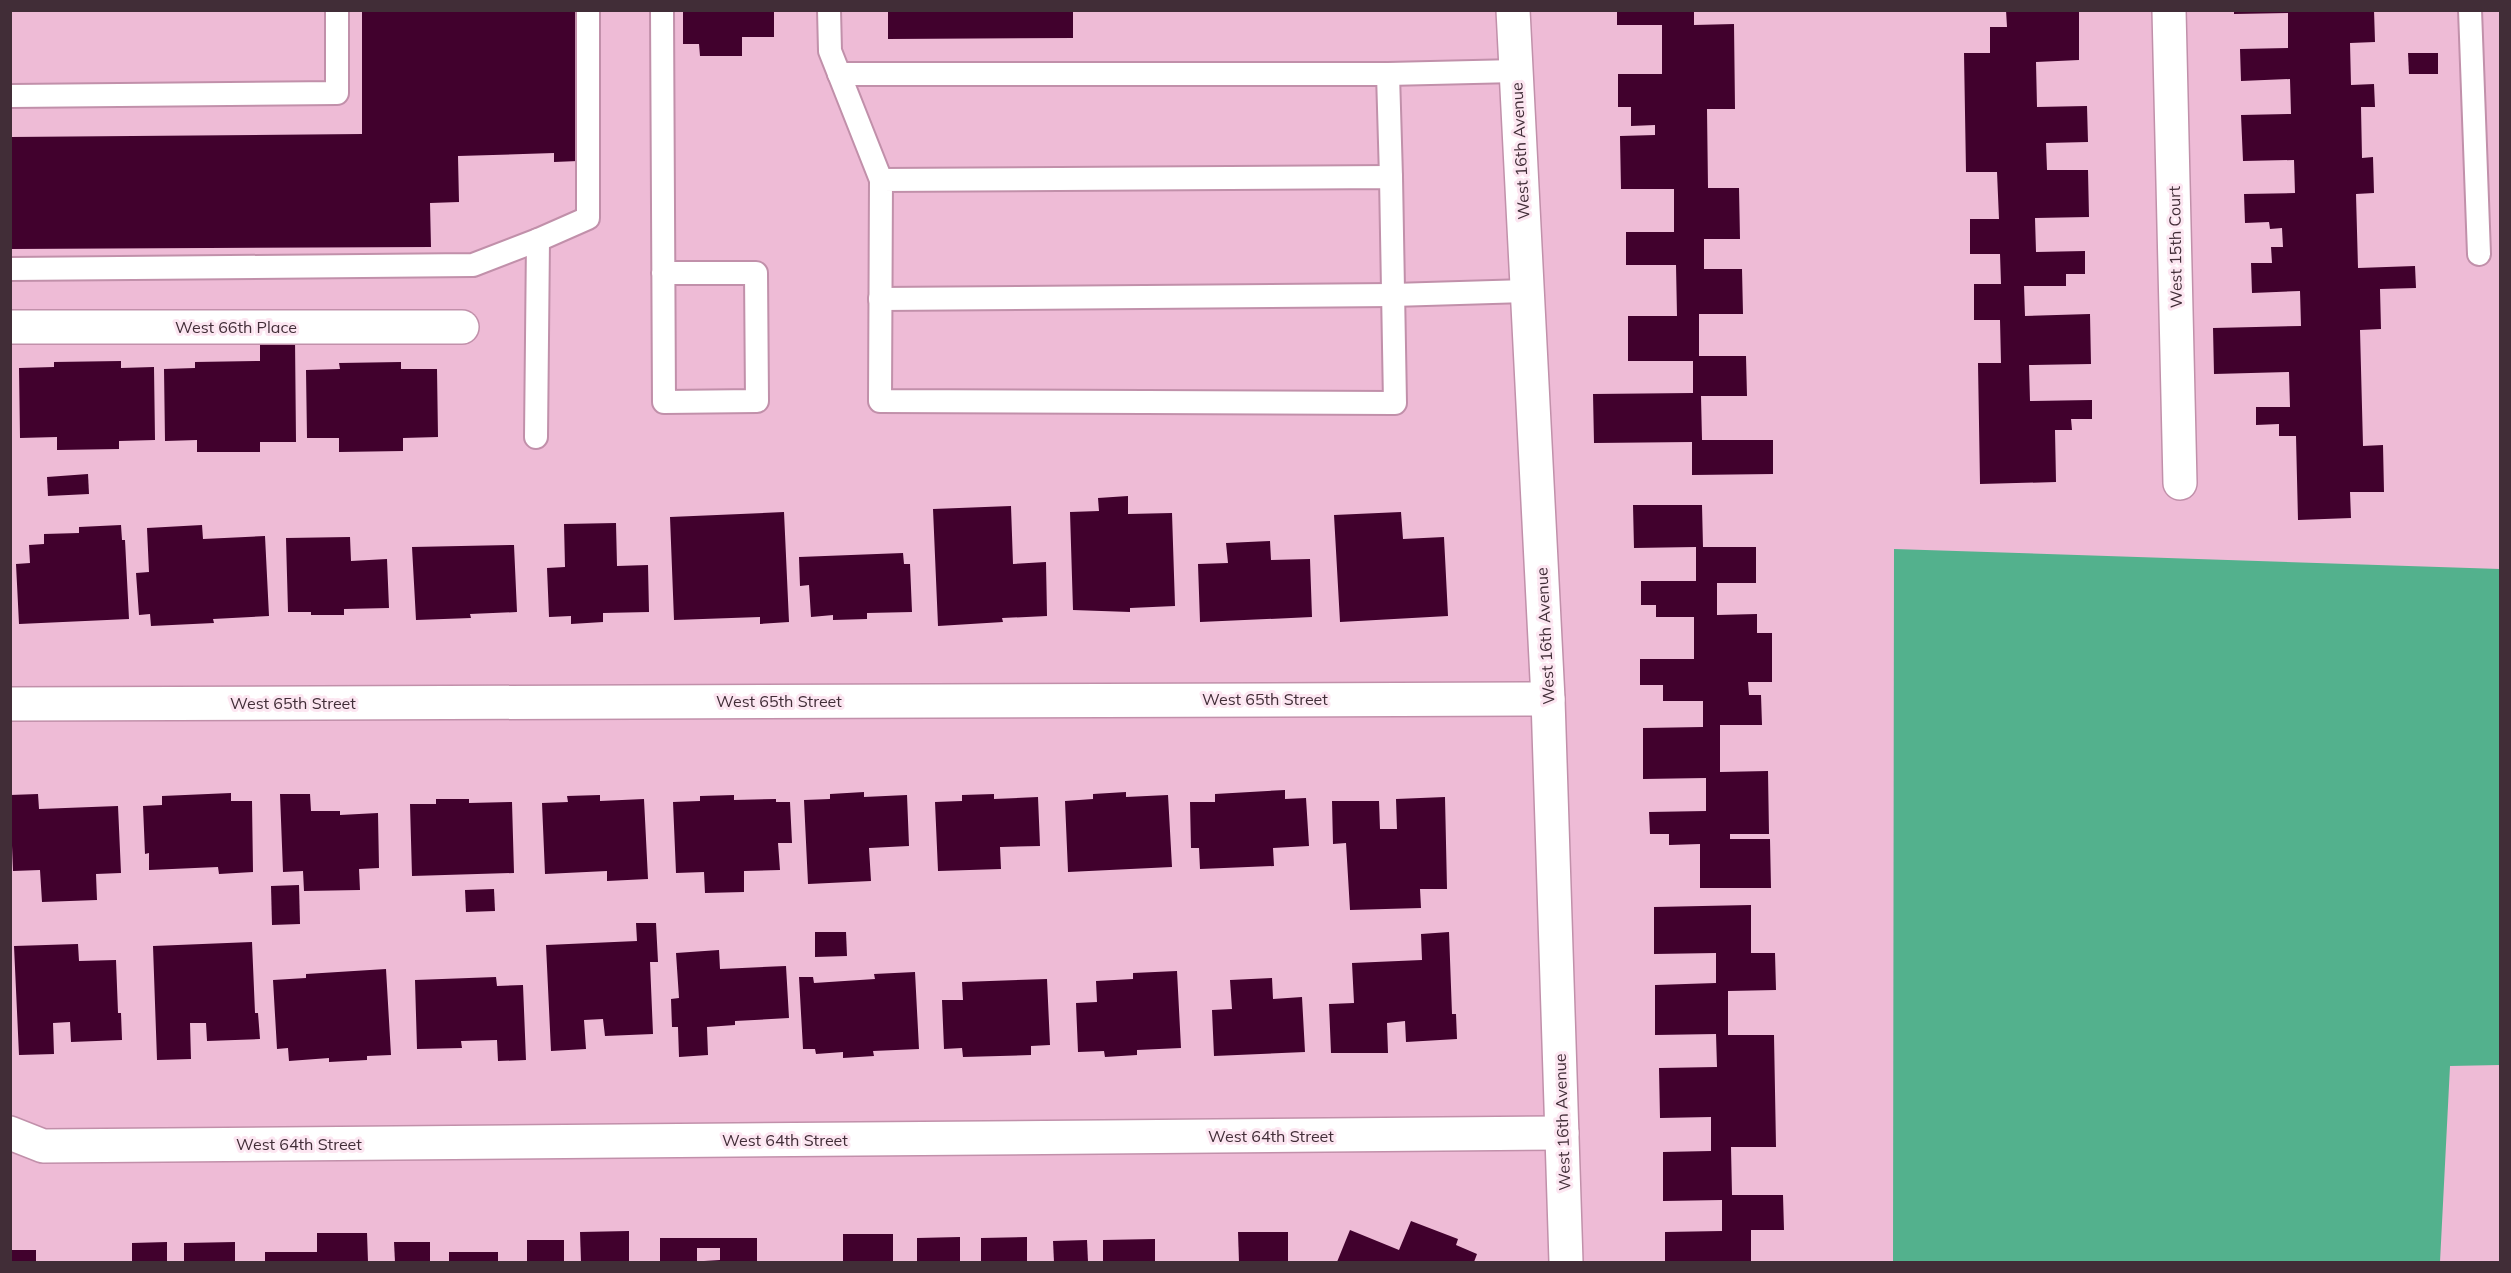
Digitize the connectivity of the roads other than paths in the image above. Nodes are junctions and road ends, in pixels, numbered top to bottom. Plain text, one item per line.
1 (337, 10) edge
2 (588, 10) edge
3 (662, 10) edge
4 (830, 10) edge
5 (1513, 10) edge
6 (2169, 10) edge
7 (2470, 10) edge
8 (1516, 71) junction
9 (839, 74) junction
10 (1388, 74) junction
11 (10, 96) edge
12 (1391, 177) junction
13 (881, 180) junction
14 (538, 240) junction
15 (2479, 254) dead end
16 (10, 268) edge
17 (663, 273) junction
18 (1527, 291) junction
19 (1393, 294) junction
20 (880, 299) junction
21 (10, 327) edge
22 (462, 327) dead end
23 (536, 437) dead end
24 (2180, 483) dead end
25 (1548, 699) junction
26 (10, 704) edge
27 (10, 1133) edge
28 (1562, 1133) junction
29 (1566, 1263) edge

1 - 11 lane
2 - 14 lane
3 - 17 lane
4 - 9 lane
5 - 8 street, West 16th Avenue
6 - 24 street, West 15th Court
7 - 15 lane
8 - 10 lane
8 - 18 street, West 16th Avenue
9 - 10 lane
9 - 13 lane
10 - 12 lane
12 - 13 lane
12 - 19 lane
13 - 20 lane
14 - 16 lane
14 - 23 lane
17 - 17 lane
18 - 19 lane
18 - 25 street, West 16th Avenue
19 - 20 lane
19 - 20 lane
21 - 22 street, West 66th Place
25 - 26 street, West 65th Street
25 - 28 street, West 16th Avenue
27 - 28 street, West 64th Street
28 - 29 street, West 16th Avenue

